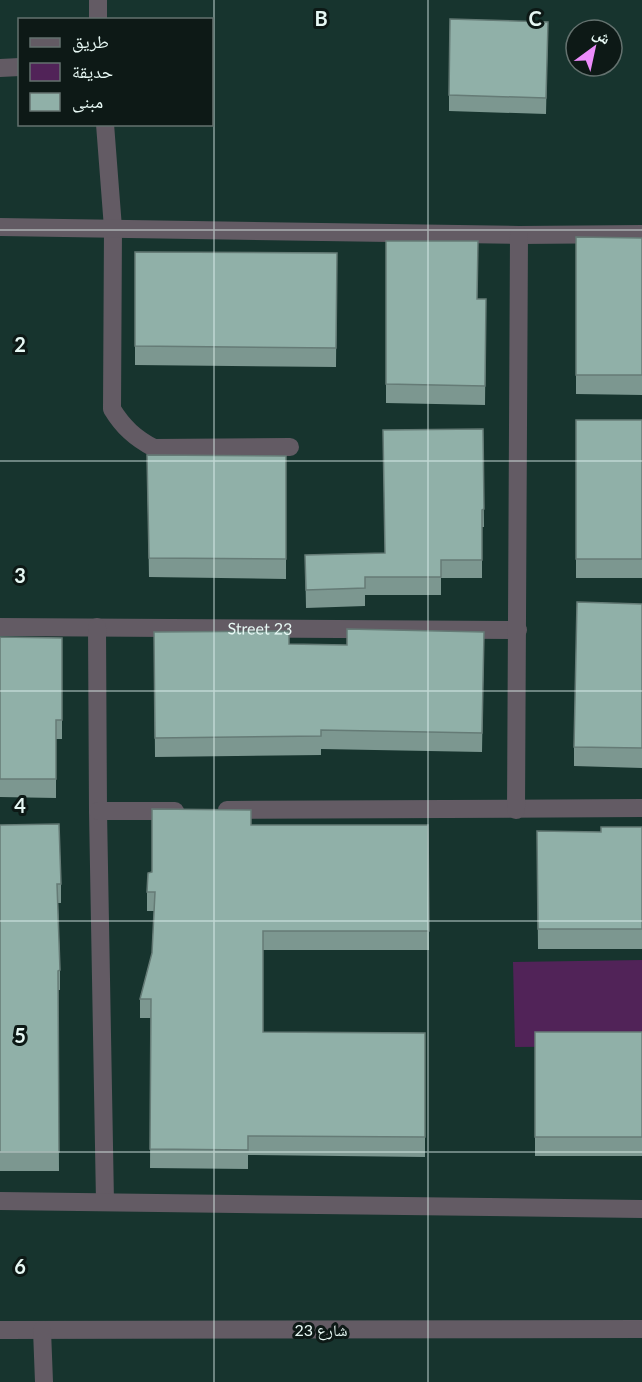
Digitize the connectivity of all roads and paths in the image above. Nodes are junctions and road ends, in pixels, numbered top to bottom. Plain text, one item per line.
1 (98, 0) edge
2 (98, 18) edge
3 (18, 67) edge
4 (0, 68) edge
5 (105, 126) edge
6 (0, 227) edge
7 (113, 228) junction
8 (642, 234) edge
9 (519, 235) junction
10 (290, 447) dead end
11 (0, 627) edge
12 (98, 627) junction
13 (518, 630) junction
14 (642, 808) edge
15 (516, 810) junction
16 (98, 811) junction
17 (0, 1201) edge
18 (105, 1202) junction
19 (642, 1209) edge
20 (642, 1329) edge
21 (0, 1330) edge
22 (42, 1330) junction
23 (44, 1382) edge

1 - 2 street
3 - 4 street
5 - 7 street
6 - 7 street
7 - 9 street
7 - 10 street
8 - 9 street
9 - 13 street
11 - 12 street, Street 23
12 - 13 street, Street 23
12 - 16 street
13 - 15 street
14 - 15 street
15 - 16 street
16 - 18 street
17 - 18 street
18 - 19 street
20 - 22 street, شارع 23
21 - 22 street, شارع 23
22 - 23 street

